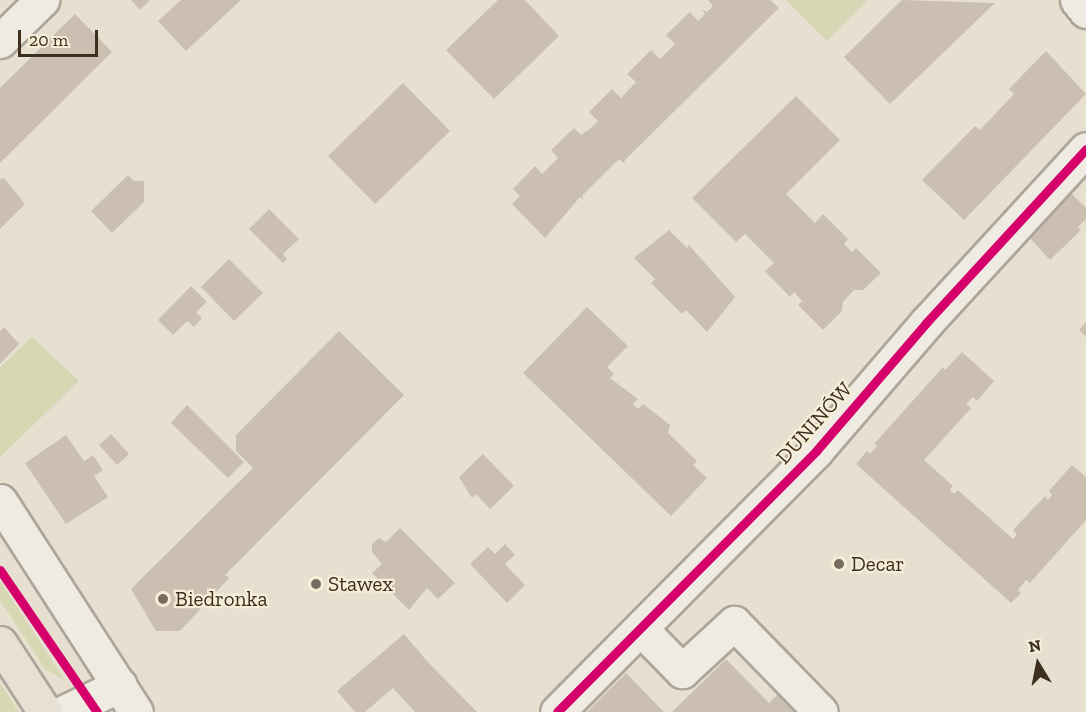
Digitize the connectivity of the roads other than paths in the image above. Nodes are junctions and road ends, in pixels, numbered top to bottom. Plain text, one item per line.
1 (42, 0) edge
2 (1077, 0) edge
3 (1086, 11) edge
4 (0, 41) edge
5 (1086, 149) edge
6 (0, 501) edge
7 (641, 629) junction
8 (0, 643) edge
9 (128, 699) edge
10 (45, 712) edge
11 (64, 712) edge
12 (557, 712) edge
13 (821, 712) edge

1 - 4 street
2 - 3 street
5 - 7 street, DUNINÓW
6 - 9 street
7 - 12 street, DUNINÓW
7 - 13 street
8 - 10 main road
9 - 11 street

